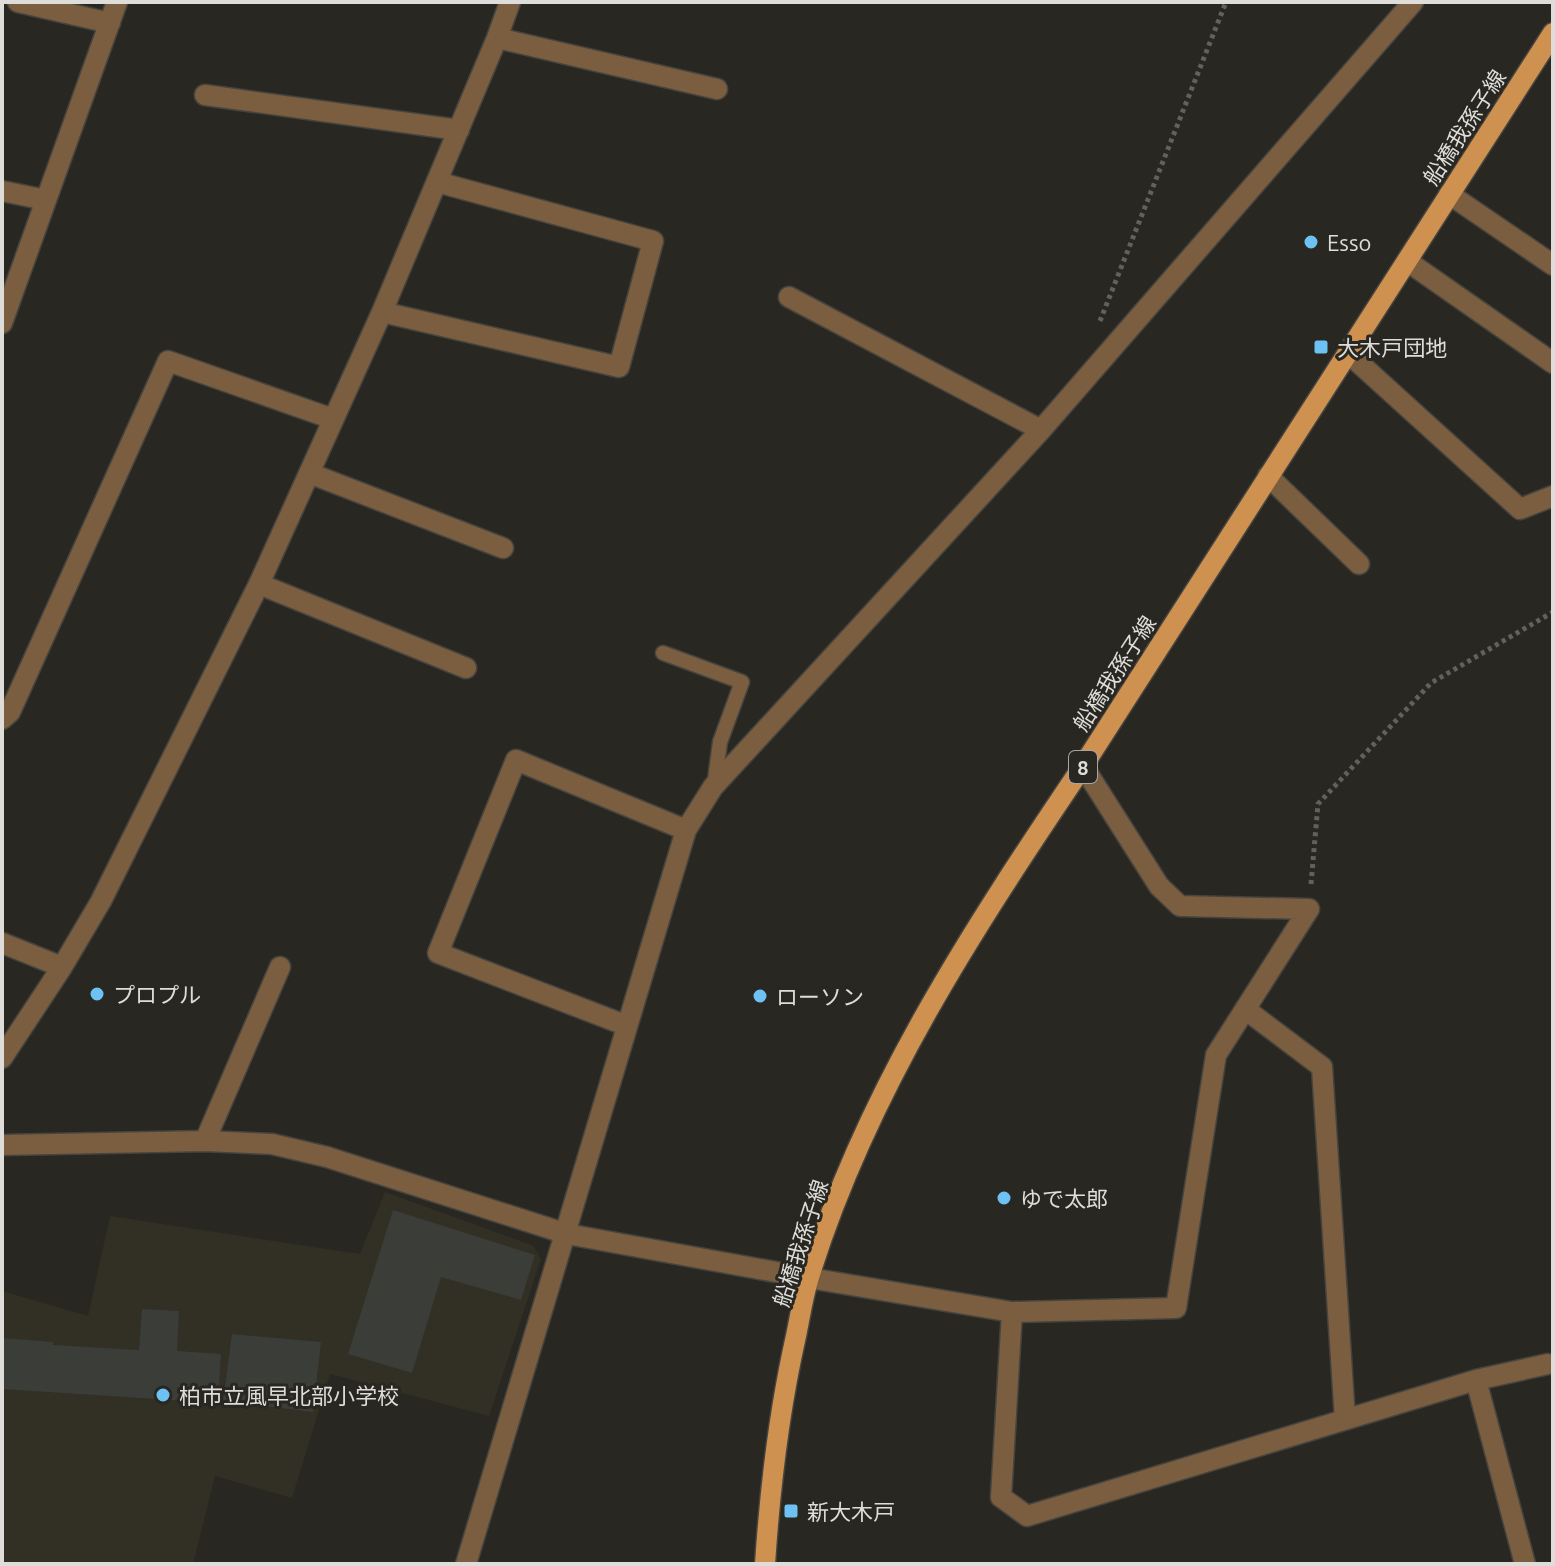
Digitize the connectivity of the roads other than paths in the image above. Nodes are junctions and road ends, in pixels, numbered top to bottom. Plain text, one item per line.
1 (18, 2) edge
2 (117, 2) edge
3 (510, 2) edge
4 (1413, 2) edge
5 (110, 23) junction
6 (1553, 33) edge
7 (497, 38) junction
8 (717, 89) dead end
9 (205, 95) dead end
10 (459, 130) junction
11 (437, 182) junction
12 (2, 191) edge
13 (1449, 194) junction
14 (46, 200) junction
15 (1407, 261) junction
16 (1553, 265) edge
17 (789, 297) dead end
18 (382, 312) junction
19 (2, 323) edge
20 (1348, 353) junction
21 (1553, 363) edge
22 (333, 419) junction
23 (1041, 430) junction
24 (309, 473) junction
25 (1268, 476) junction
26 (1553, 496) edge
27 (503, 548) dead end
28 (1359, 564) dead end
29 (259, 584) junction
30 (663, 653) dead end
31 (466, 668) dead end
32 (2, 719) edge
33 (1083, 766) junction
34 (713, 787) junction
35 (686, 830) junction
36 (2, 943) edge
37 (62, 967) junction
38 (280, 967) dead end
39 (1245, 1009) junction
40 (625, 1025) junction
41 (2, 1058) edge
42 (205, 1141) junction
43 (2, 1145) edge
44 (567, 1234) junction
45 (809, 1278) junction
46 (1012, 1312) junction
47 (1548, 1364) dead end
48 (1476, 1380) junction
49 (1345, 1419) junction
50 (466, 1564) edge
51 (765, 1564) edge
52 (1525, 1564) edge

1 - 5 street
2 - 5 street
3 - 7 street
4 - 23 street
5 - 14 street
6 - 13 main road, 船橋我孫子線 / 8
7 - 8 street
7 - 10 street
9 - 10 street
10 - 11 street
11 - 18 street
11 - 18 street
12 - 14 street
13 - 15 main road, 船橋我孫子線 / 8
13 - 16 street
14 - 19 street
15 - 20 main road, 船橋我孫子線 / 8
15 - 21 street
17 - 23 street
18 - 22 street
20 - 25 main road, 船橋我孫子線 / 8
20 - 26 street
22 - 24 street
22 - 32 street
23 - 34 street
24 - 27 street
24 - 29 street
25 - 28 street
25 - 33 main road, 船橋我孫子線 / 8
29 - 31 street
29 - 37 street
30 - 34 lane
33 - 39 street
33 - 45 main road, 船橋我孫子線 / 8
34 - 35 street
35 - 40 street
35 - 40 street
36 - 37 street
37 - 41 street
38 - 42 street
39 - 46 street
39 - 49 street
40 - 44 street
42 - 43 street
42 - 44 street
44 - 45 street
44 - 50 street
45 - 46 street
45 - 51 main road, 船橋我孫子線 / 8
46 - 49 street
47 - 48 street
48 - 49 street
48 - 52 street

